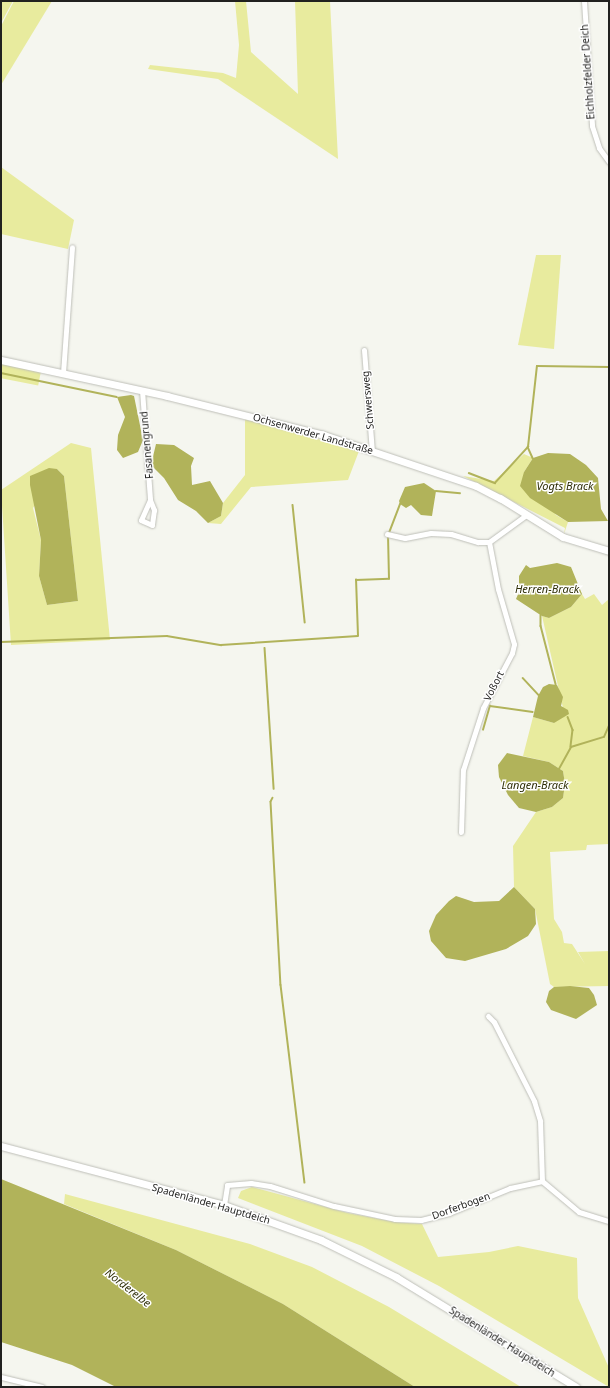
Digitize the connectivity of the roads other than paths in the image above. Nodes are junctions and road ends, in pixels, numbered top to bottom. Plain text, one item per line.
1 (584, 1) edge
2 (609, 162) edge
3 (72, 247) dead end
4 (364, 350) dead end
5 (1, 360) edge
6 (63, 373) junction
7 (142, 390) junction
8 (372, 451) junction
9 (150, 500) dead end
10 (526, 514) junction
11 (387, 534) dead end
12 (489, 542) junction
13 (609, 551) edge
14 (461, 832) dead end
15 (488, 1016) dead end
16 (1, 1146) edge
17 (542, 1181) junction
18 (224, 1205) junction
19 (609, 1221) edge
20 (1, 1377) edge
21 (42, 1387) edge
22 (576, 1387) edge

1 - 2 street, Eichholzfelder Deich
3 - 6 street
4 - 8 street, Schwersweg
5 - 6 street, Ochsenwerder Landstraße
6 - 7 street, Ochsenwerder Landstraße
7 - 8 street, Ochsenwerder Landstraße
7 - 9 street, Fasanengrund
8 - 10 street, Ochsenwerder Landstraße
10 - 12 street
10 - 13 street, Ochsenwerder Landstraße
11 - 12 street
12 - 14 street, Voßort
15 - 17 street
16 - 18 street, Spadenländer Hauptdeich
17 - 18 street, Dorferbogen
17 - 19 street
18 - 22 street, Spadenländer Hauptdeich
20 - 21 street

